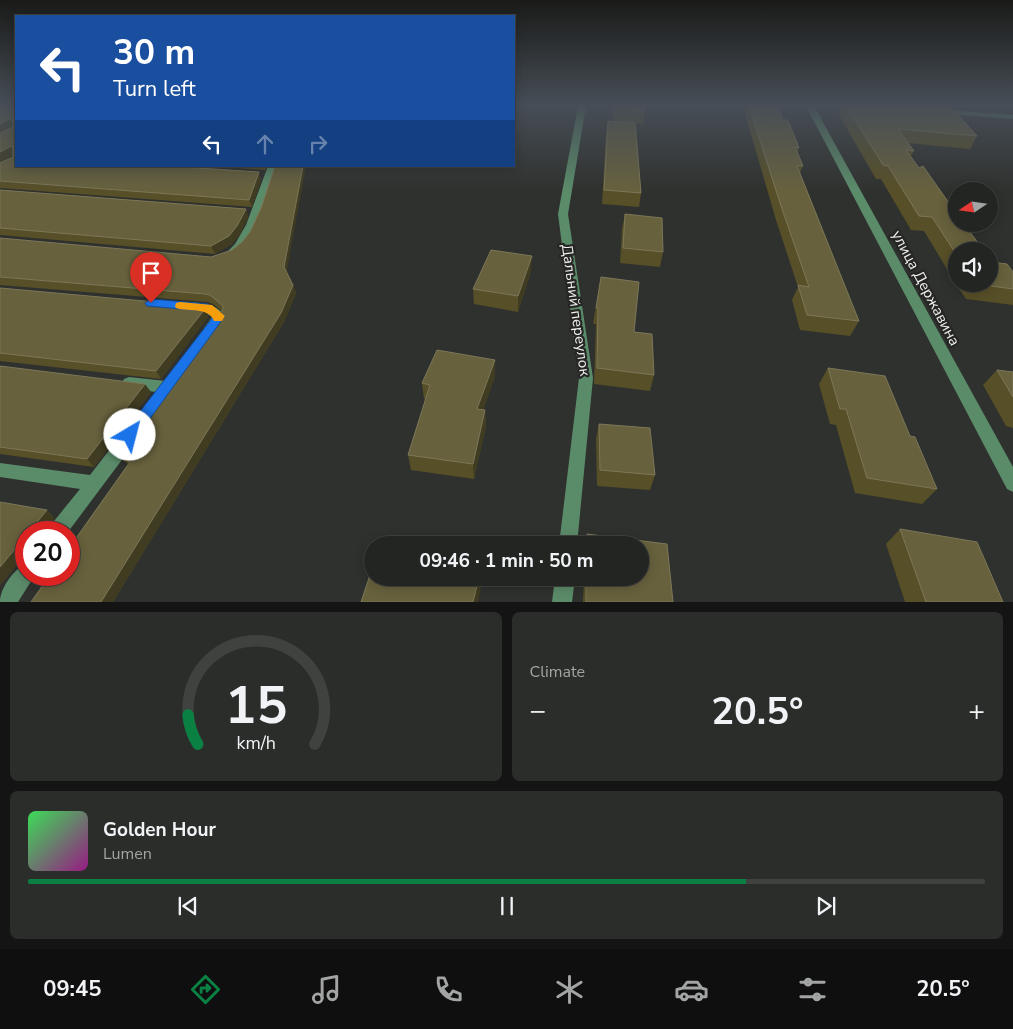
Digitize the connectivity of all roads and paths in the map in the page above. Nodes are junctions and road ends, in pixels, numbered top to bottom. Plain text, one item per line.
1 (577, 134) edge
2 (825, 134) edge
3 (268, 172) edge
4 (221, 258) edge
5 (178, 305) edge
6 (202, 340) edge
7 (178, 372) edge
8 (117, 381) edge
9 (166, 387) junction
10 (154, 403) edge
11 (136, 427) edge
12 (0, 470) edge
13 (94, 483) junction
14 (1013, 484) edge
15 (66, 521) edge
16 (569, 536) edge
17 (17, 586) edge
18 (564, 586) edge
19 (6, 602) edge
20 (562, 602) edge

1 - 16 street, Дальний переулок
2 - 14 street, улица Державина
3 - 4 street
5 - 6 street
7 - 9 street
8 - 9 street
9 - 10 street
11 - 13 street
12 - 13 street
13 - 15 street
17 - 19 street
18 - 20 street

